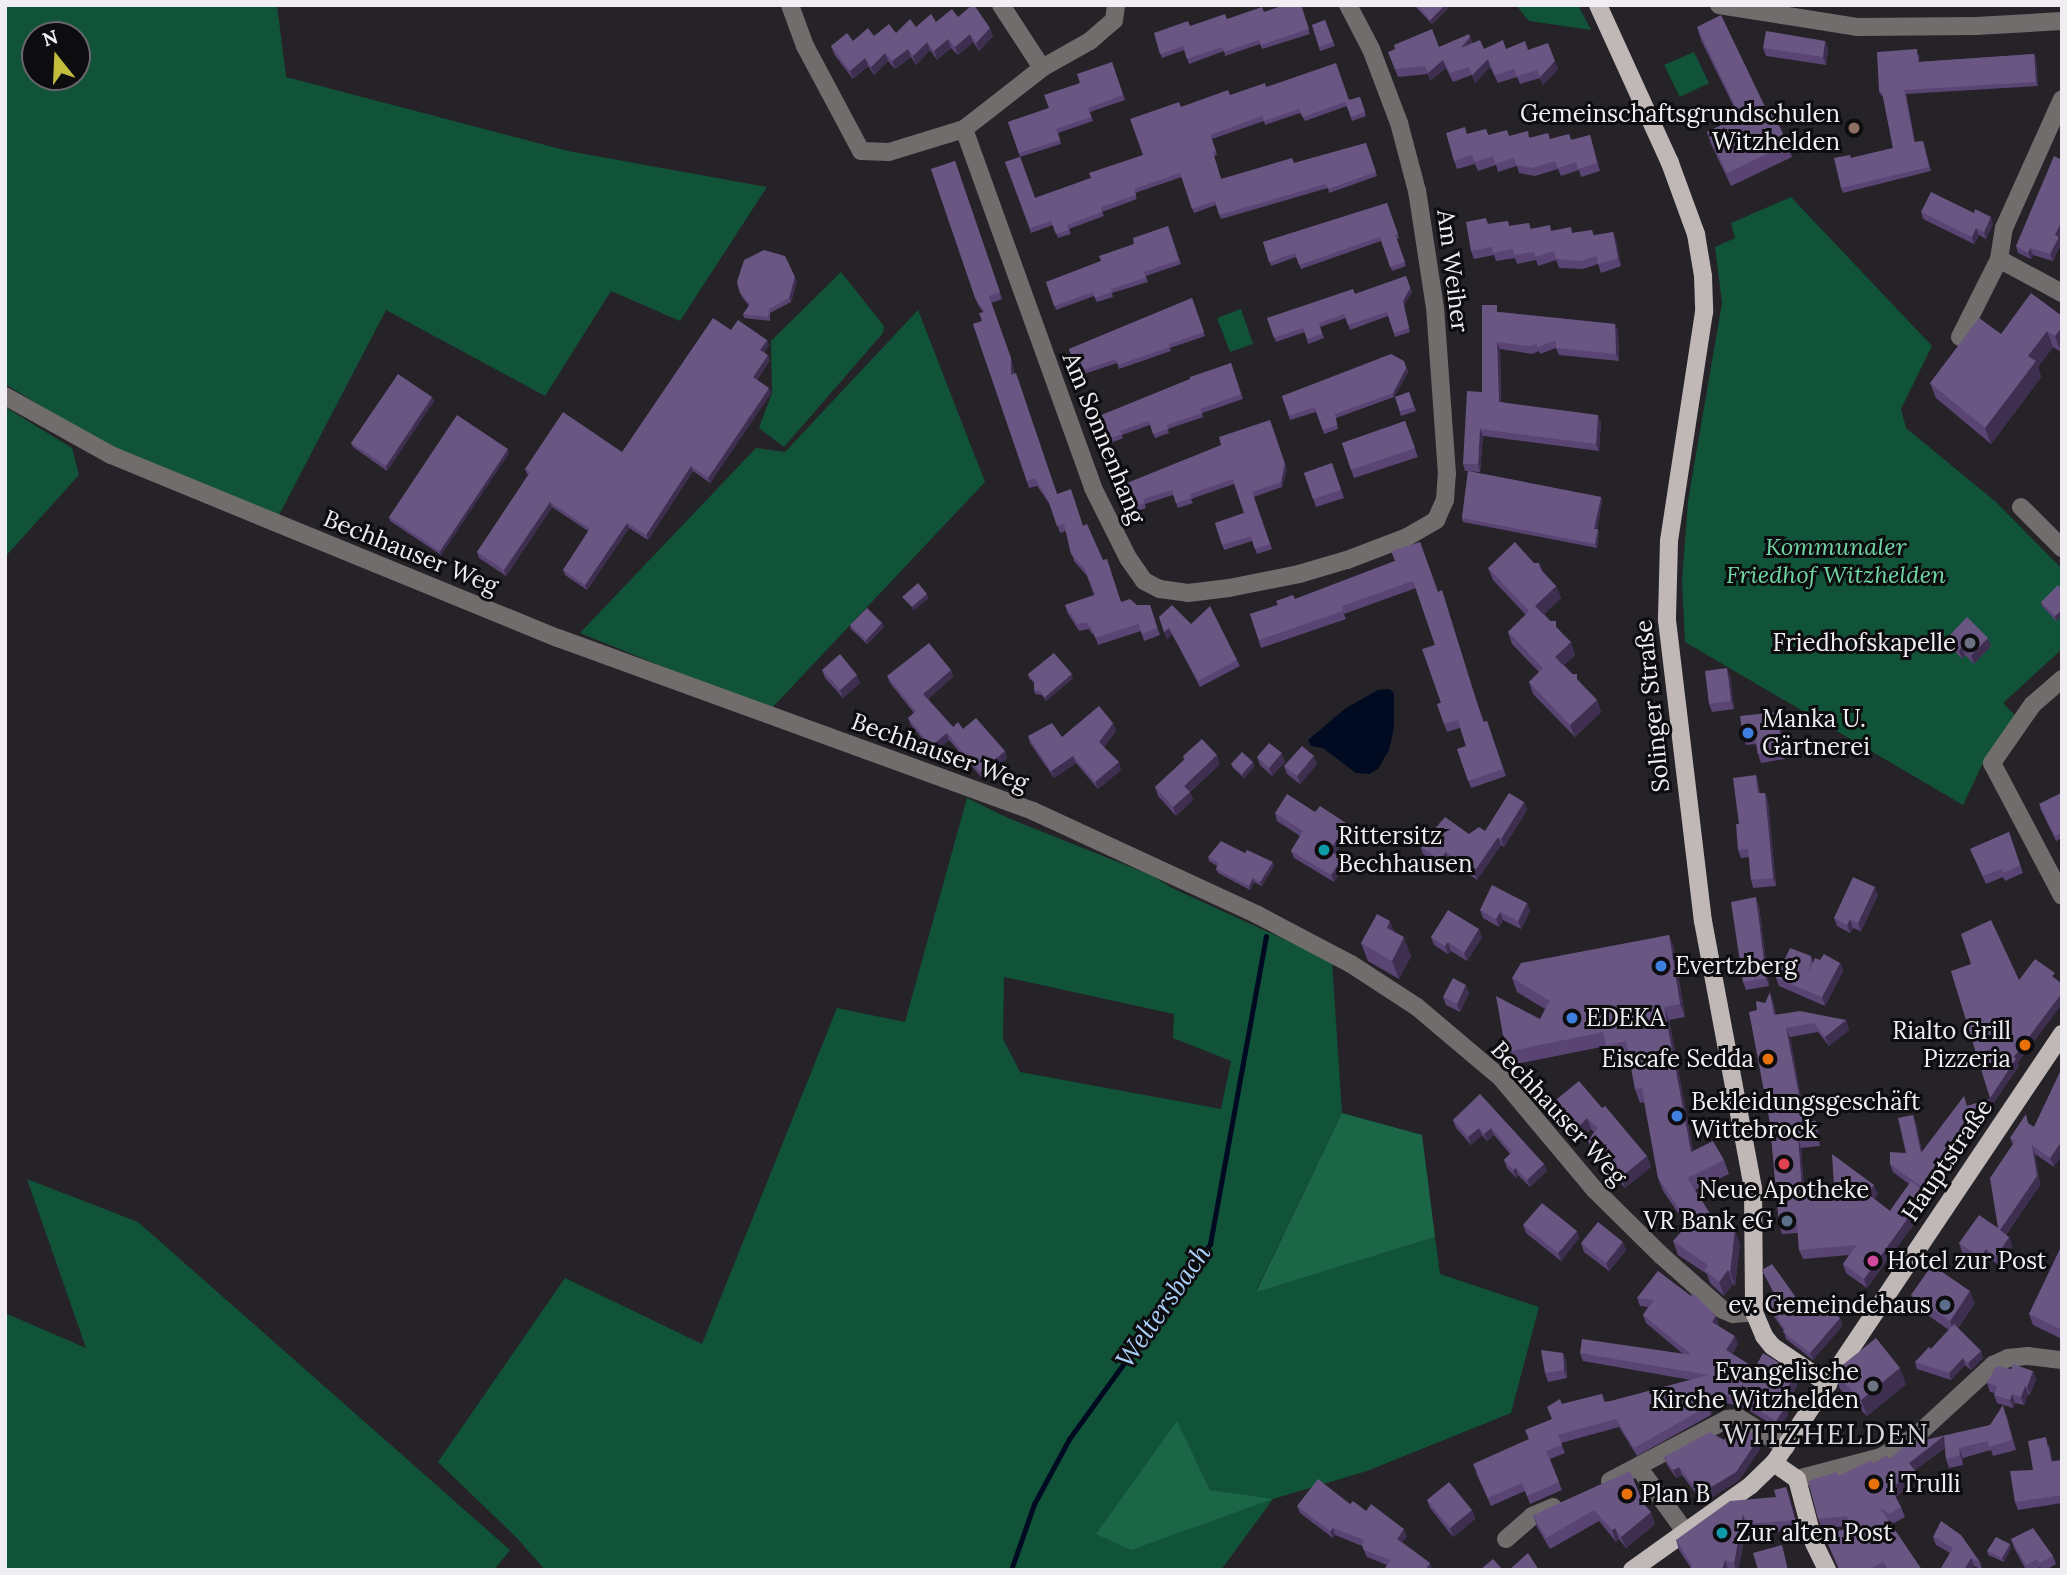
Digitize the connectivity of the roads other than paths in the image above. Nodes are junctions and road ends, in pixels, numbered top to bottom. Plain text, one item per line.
1 (790, 5) edge
2 (1001, 5) edge
3 (1116, 5) edge
4 (1348, 5) edge
5 (1598, 5) edge
6 (1719, 5) edge
7 (2062, 21) edge
8 (1042, 68) junction
9 (2062, 99) edge
10 (964, 129) junction
11 (2055, 133) edge
12 (1999, 259) junction
13 (2062, 293) edge
14 (1960, 337) dead end
15 (5, 396) edge
16 (2021, 507) dead end
17 (1407, 537) joint
18 (2062, 548) edge
19 (2062, 678) edge
20 (2062, 896) edge
21 (2062, 1034) edge
22 (1754, 1312) junction
23 (2062, 1360) edge
24 (1828, 1384) junction
25 (1786, 1447) junction
26 (1774, 1463) junction
27 (1639, 1468) junction
28 (1797, 1479) junction
29 (1591, 1489) edge
30 (1567, 1500) edge
31 (1685, 1530) junction
32 (1506, 1539) dead end
33 (1632, 1570) edge
34 (1827, 1570) edge

1 - 10 street
2 - 8 street
3 - 8 street
4 - 17 street, Am Weiher
5 - 22 main road, Solinger Straße
6 - 7 street
8 - 10 street
9 - 11 street
10 - 17 street, Am Sonnenhang
11 - 12 street
12 - 13 street
12 - 14 street
15 - 22 street, Bechhauser Weg
16 - 18 street
19 - 20 street
21 - 24 main road, Hauptstraße
22 - 24 main road, Solinger Straße
23 - 28 street
24 - 25 main road, Hauptstraße
25 - 26 main road, Hauptstraße
25 - 27 street
26 - 28 main road
26 - 31 main road, Hauptstraße
27 - 29 street
27 - 31 street
28 - 34 main road
30 - 32 street
31 - 33 main road, Hauptstraße

